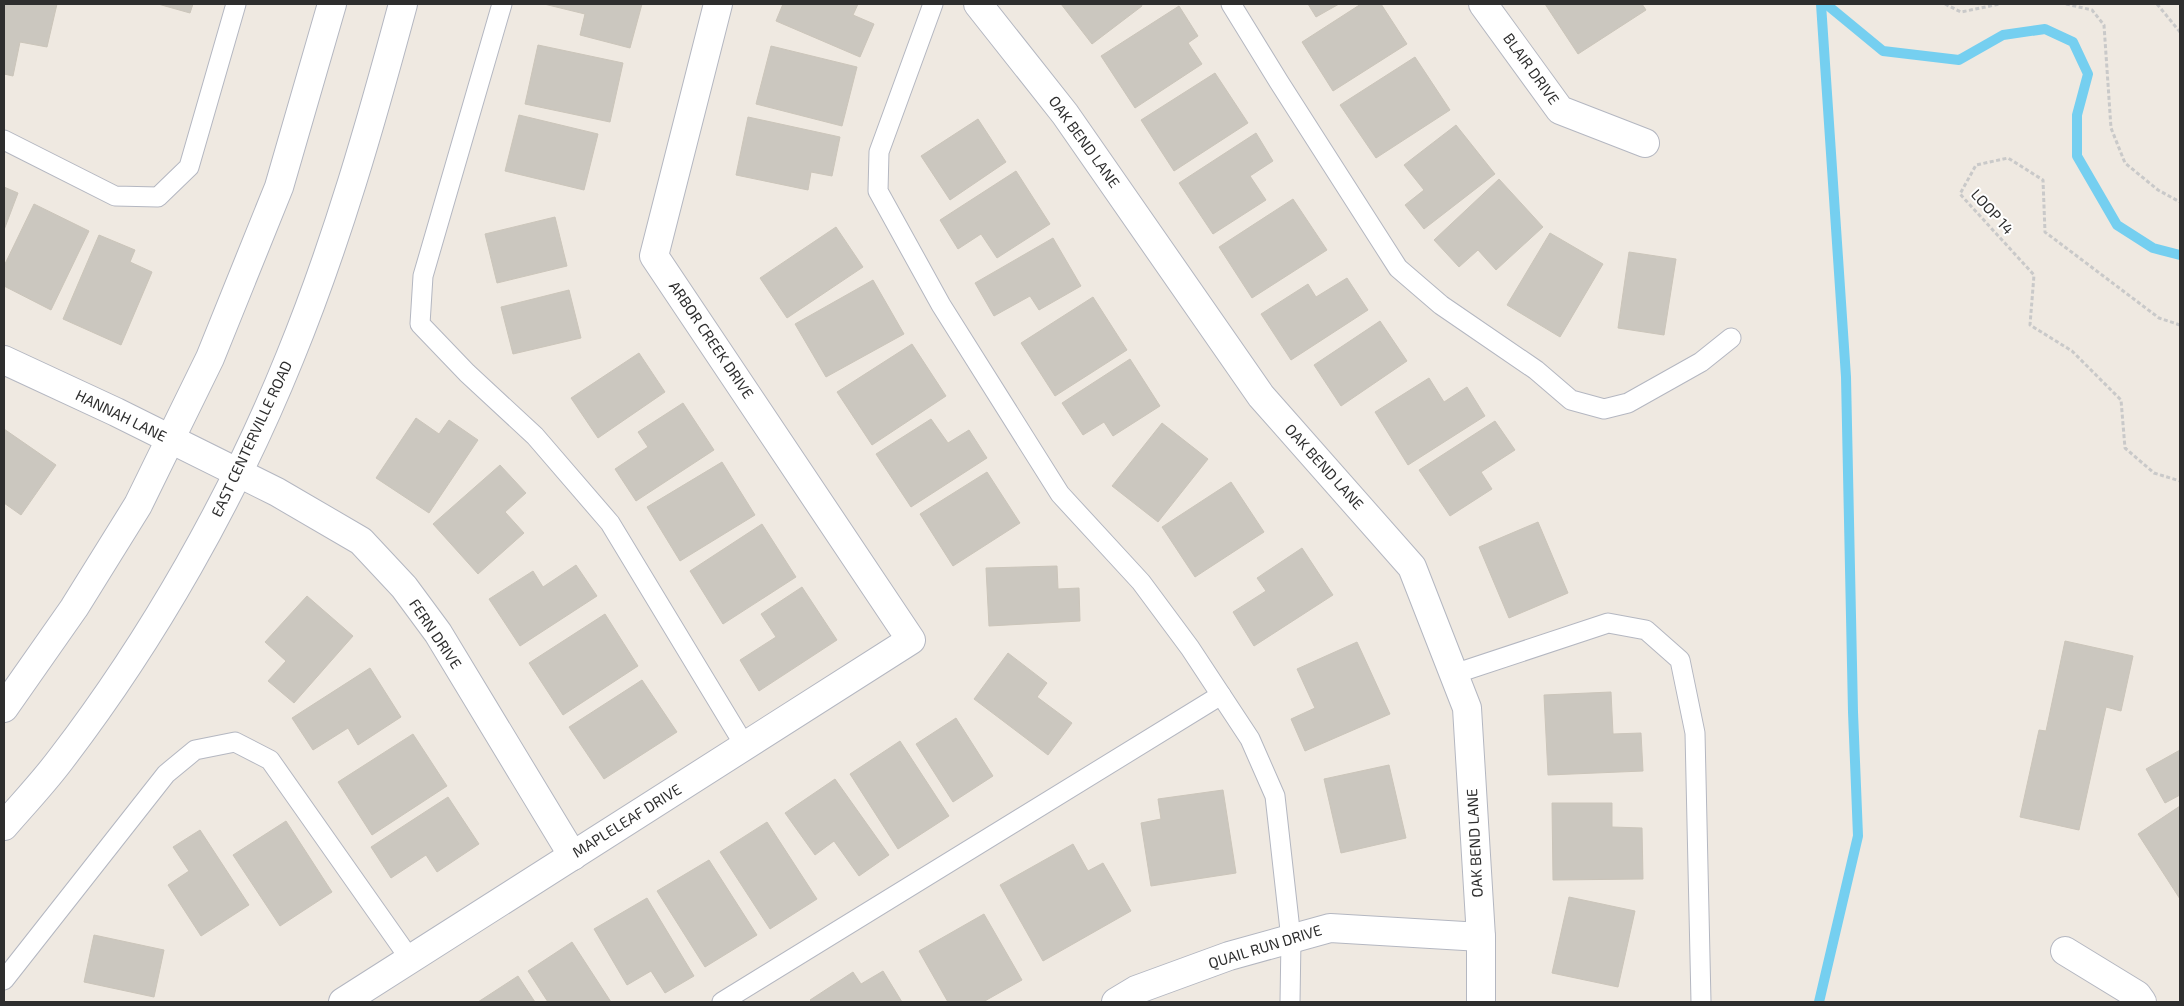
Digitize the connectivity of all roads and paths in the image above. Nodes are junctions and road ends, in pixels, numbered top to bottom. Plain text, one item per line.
1 (236, 4) edge
2 (332, 4) edge
3 (403, 4) edge
4 (502, 4) edge
5 (718, 4) edge
6 (934, 4) edge
7 (978, 4) edge
8 (1232, 4) edge
9 (1483, 4) edge
10 (1945, 4) edge
11 (2000, 4) edge
12 (2066, 4) edge
13 (2157, 4) edge
14 (2180, 32) edge
15 (4, 140) edge
16 (1645, 143) dead end
17 (2180, 202) edge
18 (2180, 325) edge
19 (1731, 338) dead end
20 (4, 360) edge
21 (171, 440) junction
22 (236, 474) junction
23 (2180, 481) edge
24 (911, 640) joint
25 (1454, 674) junction
26 (1221, 694) junction
27 (4, 708) edge
28 (745, 746) junction
29 (4, 826) edge
30 (573, 856) junction
31 (1481, 937) junction
32 (1291, 939) junction
33 (2065, 951) dead end
34 (410, 959) junction
35 (4, 980) edge
36 (342, 1002) edge
37 (722, 1002) edge
38 (1116, 1002) edge
39 (1290, 1002) edge
40 (1481, 1002) edge
41 (1701, 1002) edge
42 (2142, 1002) edge

1 - 15 lane
2 - 21 street
3 - 22 street, EAST CENTERVILLE ROAD
4 - 28 lane
5 - 24 street, ARBOR CREEK DRIVE
6 - 26 lane
7 - 25 street, OAK BEND LANE
8 - 19 lane
9 - 16 street, BLAIR DRIVE
10 - 11 path
12 - 17 path
13 - 14 path
18 - 23 path, LOOP 14
20 - 21 street, HANNAH LANE
21 - 22 street, HANNAH LANE
21 - 27 street
22 - 29 street, EAST CENTERVILLE ROAD
22 - 30 street, FERN DRIVE
24 - 28 street, MAPLELEAF DRIVE
25 - 31 street, OAK BEND LANE
25 - 41 lane
26 - 32 lane
26 - 37 lane
28 - 30 street, MAPLELEAF DRIVE
30 - 34 street, MAPLELEAF DRIVE
31 - 32 street, QUAIL RUN DRIVE
31 - 40 street, OAK BEND LANE
32 - 38 street, QUAIL RUN DRIVE
32 - 39 lane
33 - 42 street
34 - 35 lane
34 - 36 street, MAPLELEAF DRIVE

